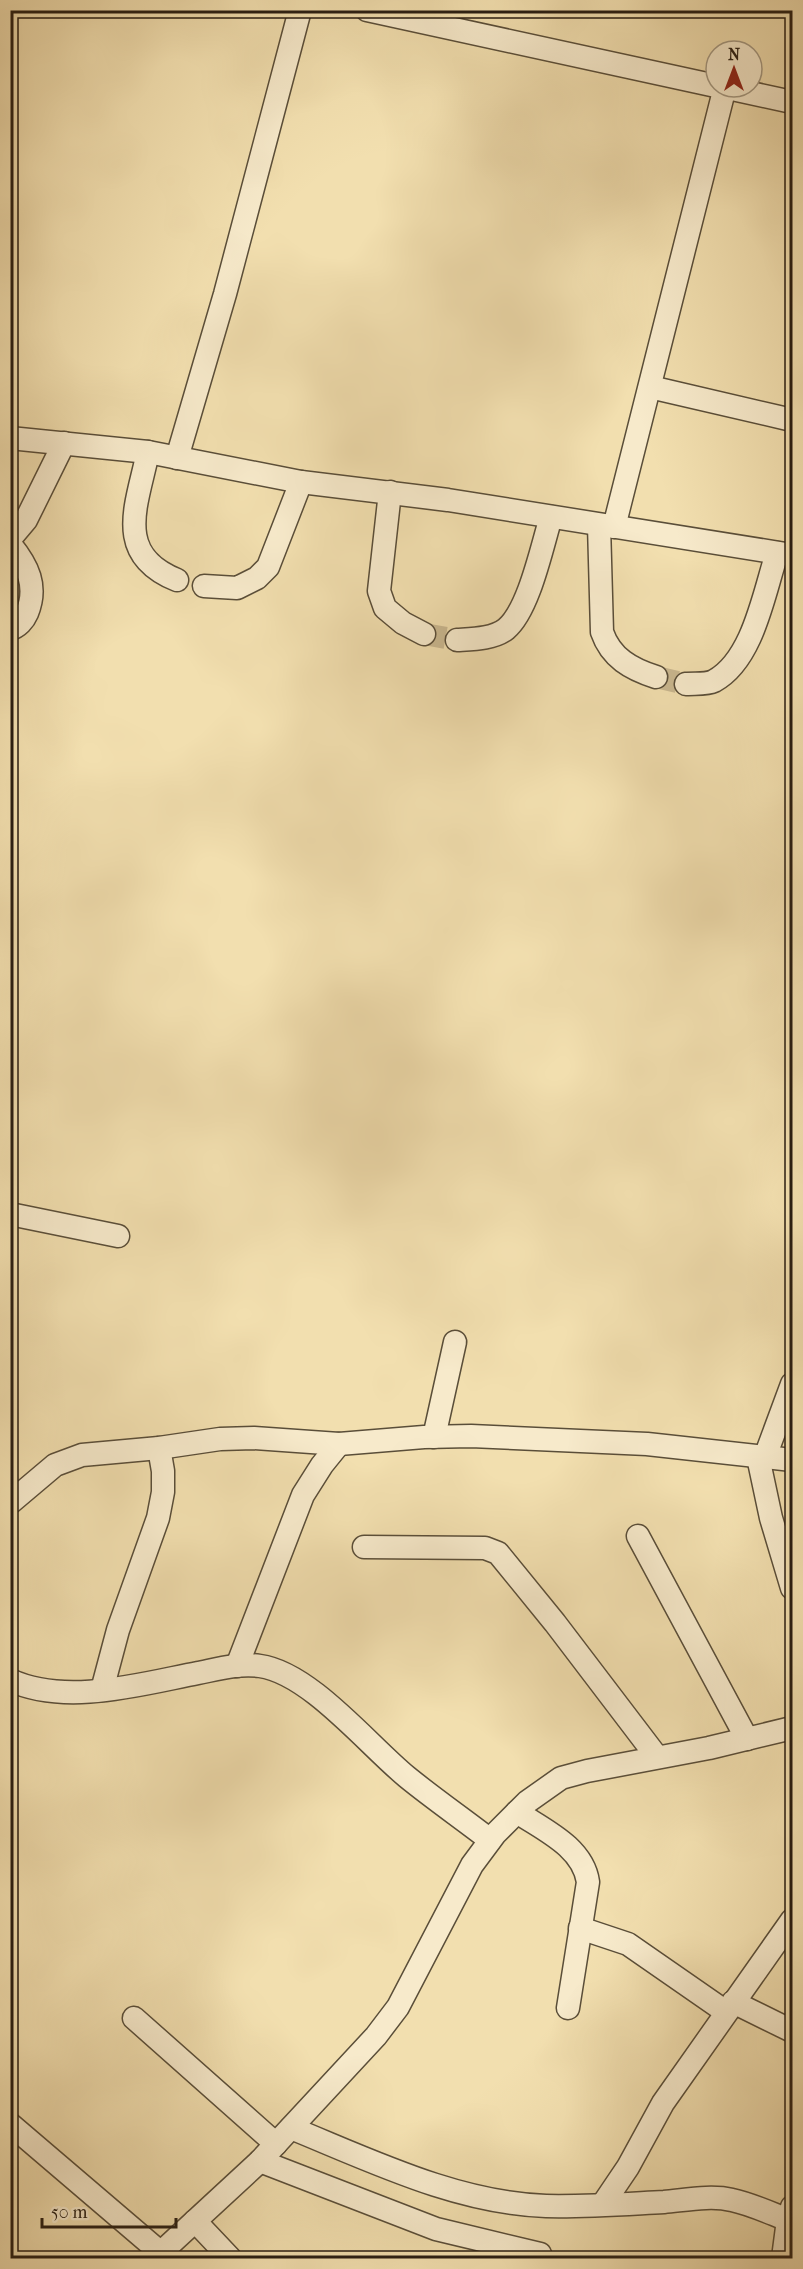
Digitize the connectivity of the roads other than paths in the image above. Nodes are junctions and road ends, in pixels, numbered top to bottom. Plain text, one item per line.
1 (300, 10) edge
2 (367, 10) edge
3 (704, 83) edge
4 (764, 96) edge
5 (721, 99) edge
6 (792, 102) edge
7 (650, 387) junction
8 (792, 420) edge
9 (10, 438) edge
10 (64, 443) junction
11 (148, 452) junction
12 (177, 458) junction
13 (301, 482) junction
14 (390, 492) junction
15 (550, 517) junction
16 (606, 526) junction
17 (10, 539) edge
18 (10, 544) edge
19 (785, 554) edge
20 (177, 580) dead end
21 (204, 586) dead end
22 (10, 629) edge
23 (424, 634) tunnel mouth
24 (457, 640) tunnel mouth
25 (656, 677) tunnel mouth
26 (686, 684) tunnel mouth
27 (10, 1214) edge
28 (118, 1236) dead end
29 (455, 1342) dead end
30 (792, 1384) edge
31 (434, 1437) junction
32 (339, 1443) junction
33 (159, 1448) junction
34 (761, 1457) junction
35 (792, 1460) edge
36 (10, 1503) edge
37 (638, 1536) dead end
38 (364, 1547) dead end
39 (792, 1588) edge
40 (237, 1665) junction
41 (10, 1680) edge
42 (102, 1690) junction
43 (792, 1728) edge
44 (747, 1739) junction
45 (657, 1757) junction
46 (517, 1812) junction
47 (490, 1840) junction
48 (792, 1920) edge
49 (580, 1928) junction
50 (730, 2007) junction
51 (568, 2008) dead end
52 (134, 2018) dead end
53 (792, 2031) edge
54 (10, 2124) edge
55 (283, 2136) junction
56 (260, 2161) junction
57 (603, 2204) junction
58 (791, 2212) edge
59 (195, 2221) junction
60 (540, 2254) dead end
61 (158, 2256) edge
62 (230, 2259) edge
63 (783, 2259) edge

1 - 12 street
2 - 3 street
4 - 6 street
5 - 7 street
7 - 8 street
7 - 16 street
9 - 10 street
10 - 11 street
10 - 17 street
11 - 12 street
11 - 20 street
12 - 13 street
13 - 14 street
13 - 21 street
14 - 15 street
14 - 23 street
15 - 16 street
15 - 24 street
16 - 19 street
16 - 25 street
18 - 22 street
19 - 26 street
27 - 28 street
29 - 31 street
30 - 34 street
31 - 32 street
31 - 34 street
32 - 33 street
32 - 40 street
33 - 36 street
33 - 42 street
34 - 35 street
34 - 39 street
37 - 44 street
38 - 45 street
40 - 42 street
40 - 47 street
41 - 42 street
43 - 44 street
44 - 45 street
45 - 46 street
46 - 47 street
46 - 49 street
47 - 55 street
48 - 50 street
49 - 50 street
49 - 51 street
50 - 53 street
50 - 57 street
52 - 55 street
54 - 61 street
55 - 56 street
55 - 57 street
56 - 59 street
56 - 60 street
57 - 58 street
58 - 63 street
59 - 61 street
59 - 62 street

